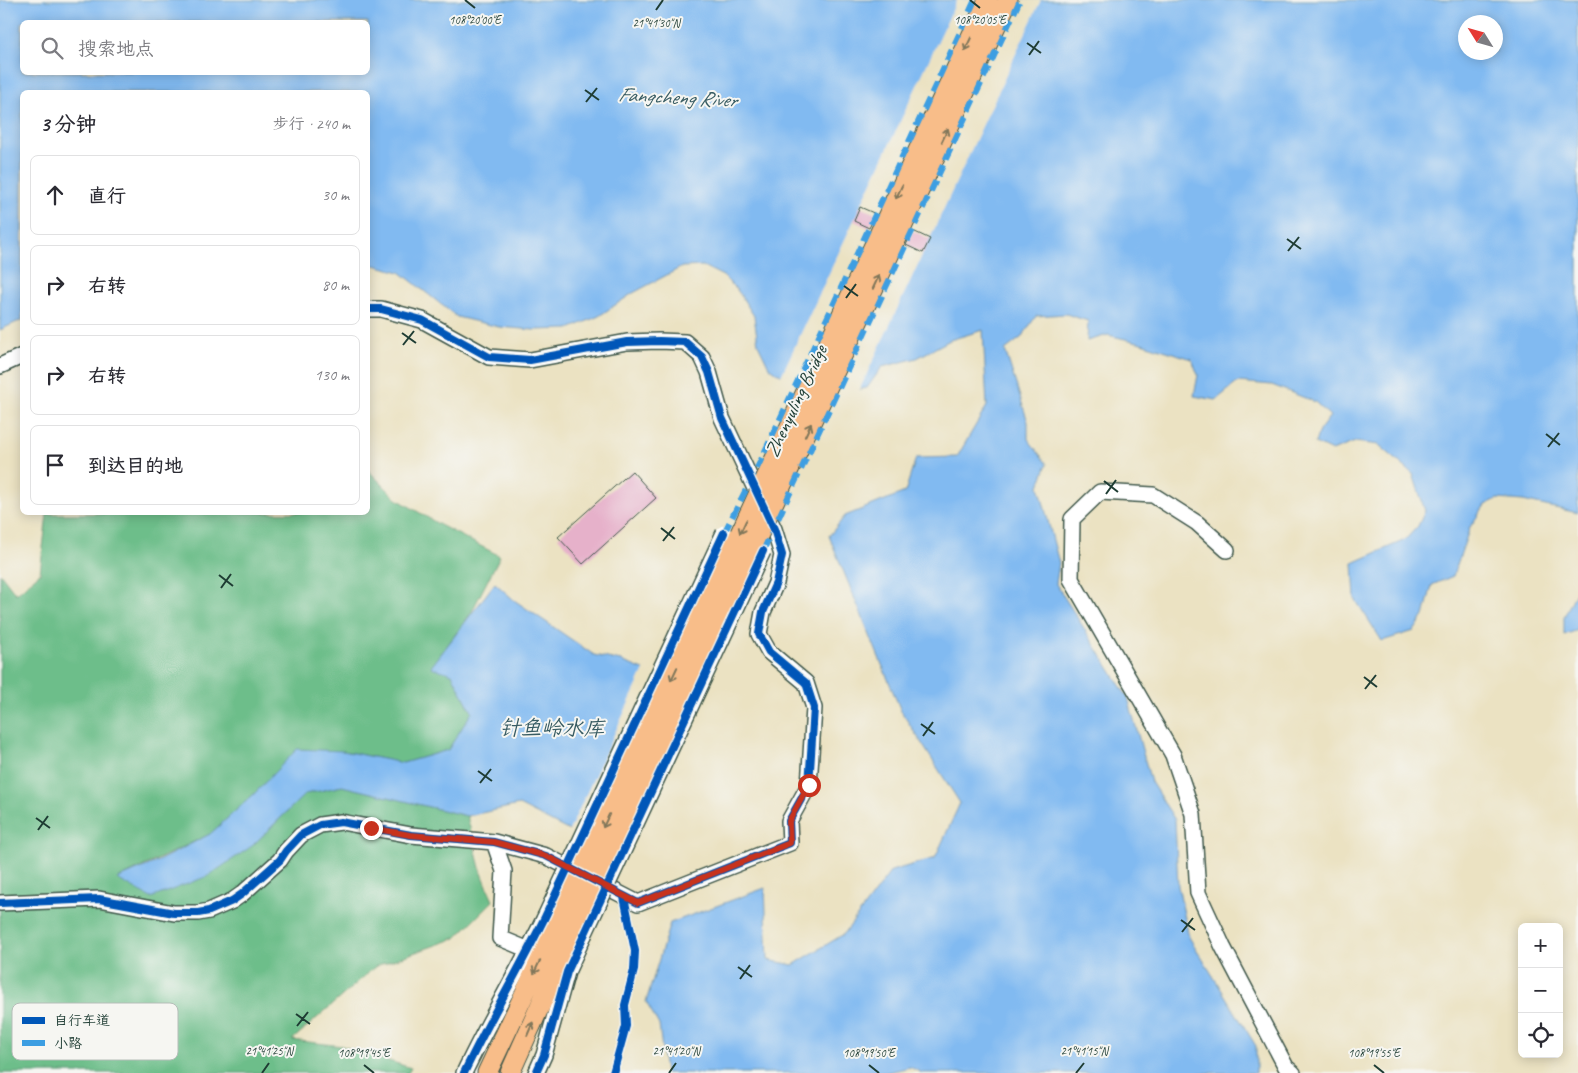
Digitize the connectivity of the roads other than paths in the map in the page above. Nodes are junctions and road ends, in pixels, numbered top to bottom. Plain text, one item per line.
1 (988, 0) edge
2 (1008, 0) edge
3 (370, 309) edge
4 (20, 357) edge
5 (0, 366) edge
6 (724, 533) dead end
7 (1227, 550) dead end
8 (764, 551) dead end
9 (494, 842) junction
10 (0, 903) edge
11 (565, 926) junction
12 (529, 950) junction
13 (464, 1073) edge
14 (487, 1073) edge
15 (510, 1073) edge
16 (536, 1073) edge
17 (1293, 1073) edge

1 -> 11 main road, Zhenyuling Bridge, bridge
11 -> 2 main road, Zhenyuling Bridge, bridge
3 - 9 street
4 - 5 street
6 - 11 street, bridge
7 - 17 street
8 - 11 street, bridge
9 - 10 street
9 - 12 street
11 - 12 street
11 -> 14 main road
15 -> 11 main road
11 - 16 street
12 - 13 street

